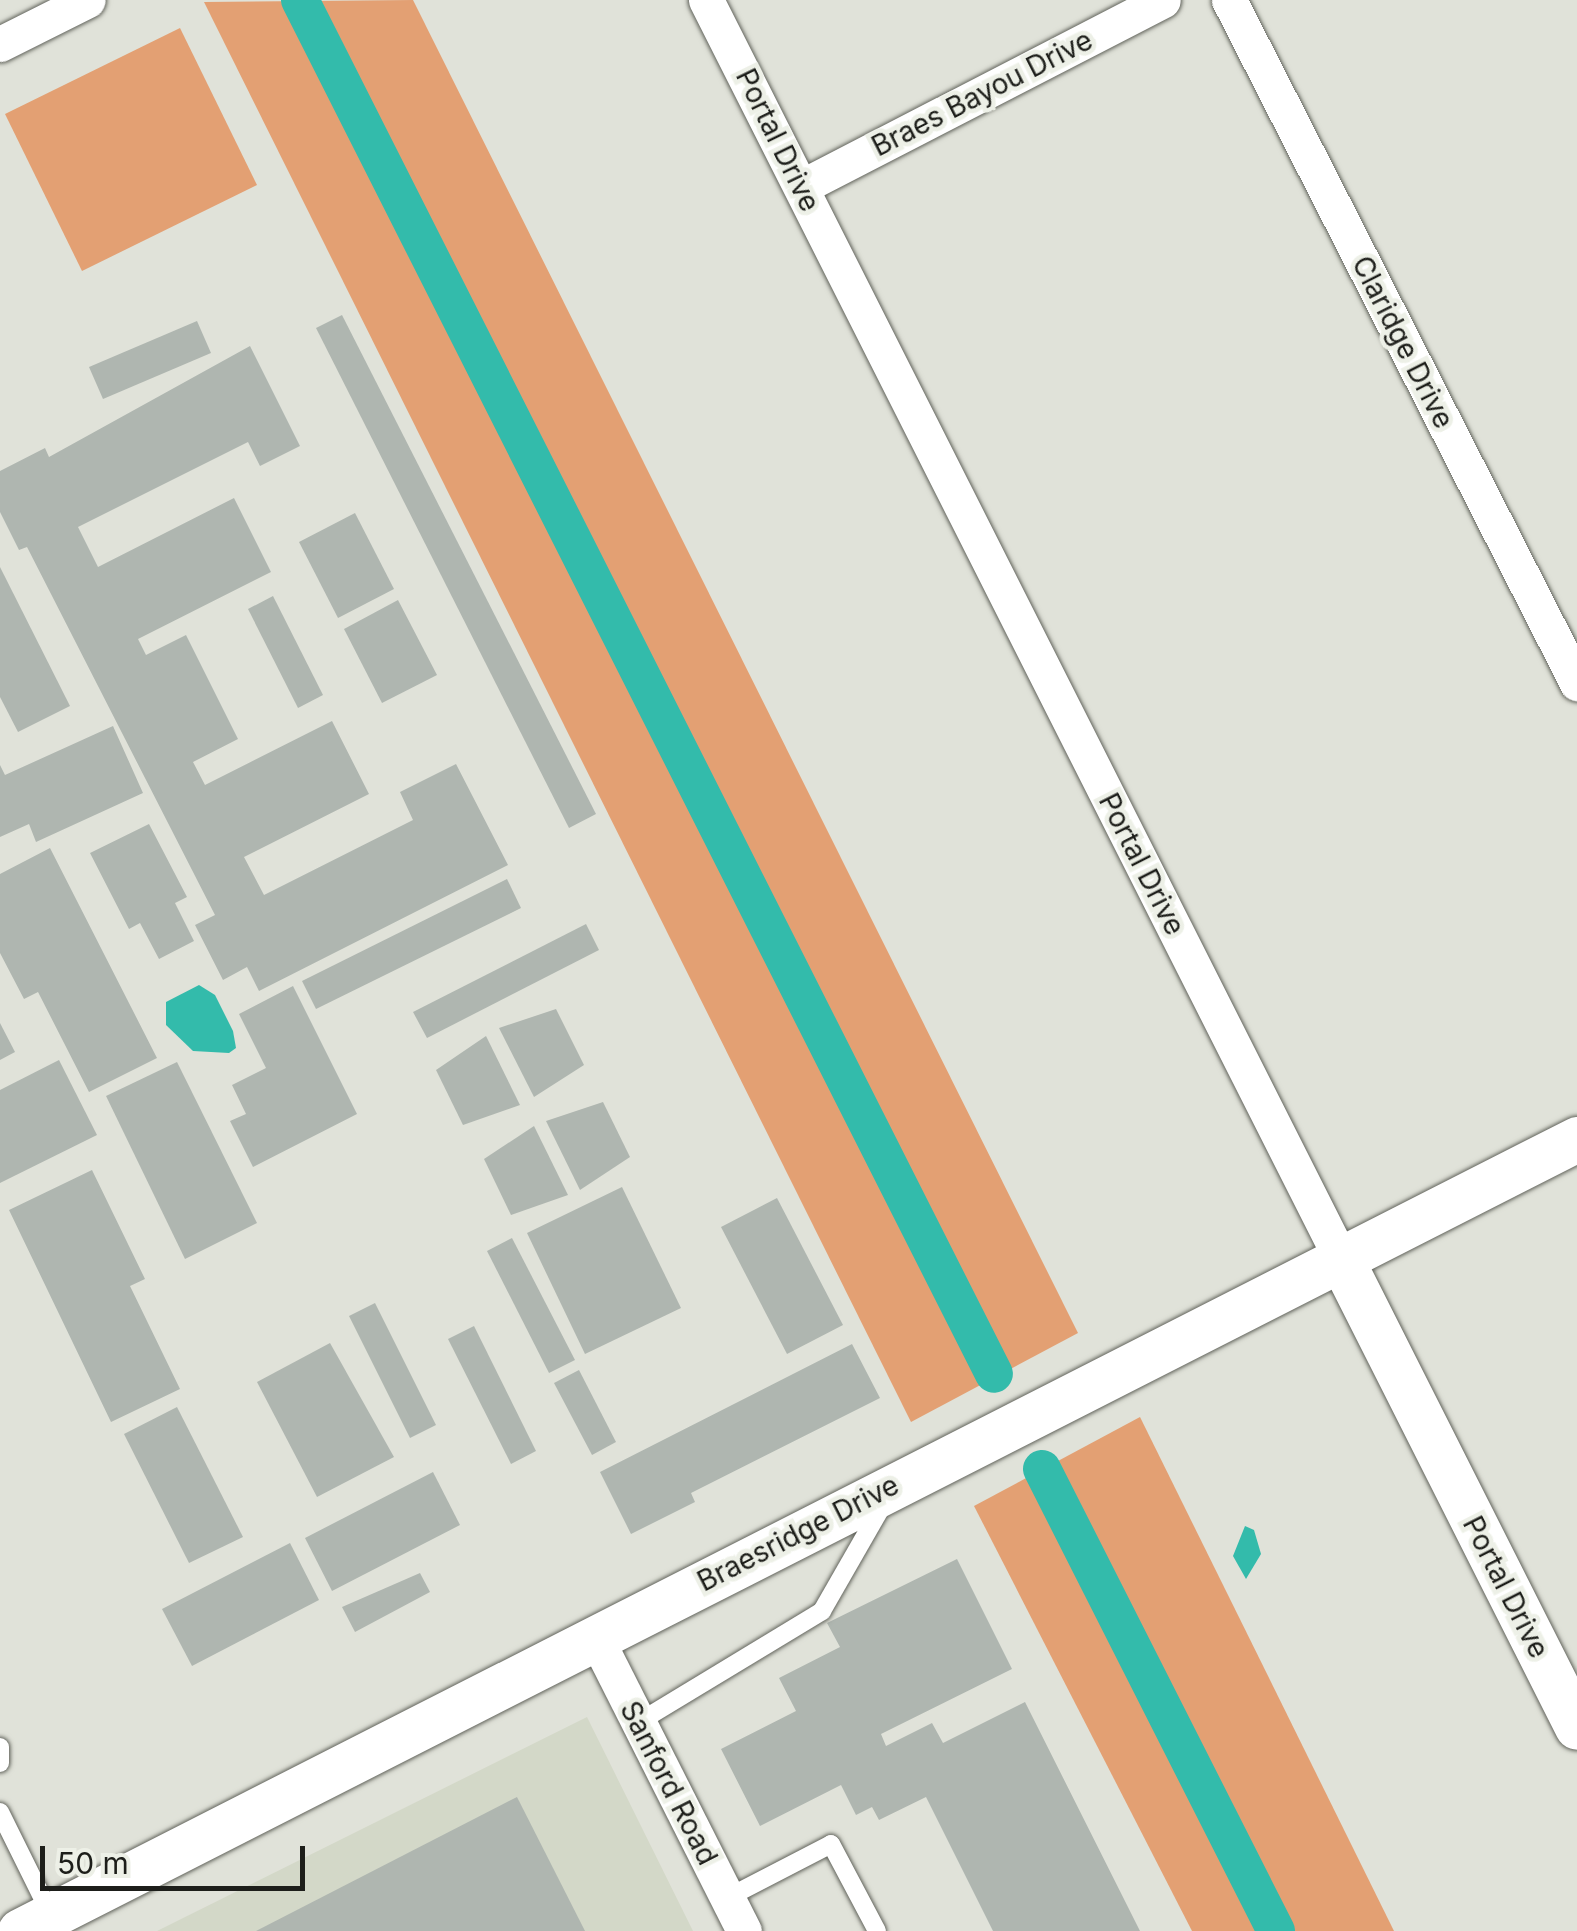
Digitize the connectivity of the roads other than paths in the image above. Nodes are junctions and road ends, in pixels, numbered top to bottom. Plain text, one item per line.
1 (88, 0) edge
2 (706, 0) edge
3 (1163, 0) edge
4 (1229, 0) edge
5 (0, 44) edge
6 (801, 187) junction
7 (1577, 683) edge
8 (1577, 1138) edge
9 (1340, 1258) junction
10 (898, 1482) junction
11 (595, 1636) junction
12 (638, 1722) junction
13 (1577, 1728) edge
14 (0, 1747) edge
15 (0, 1764) edge
16 (0, 1812) edge
17 (727, 1898) junction
18 (36, 1923) edge
19 (744, 1931) edge
20 (877, 1931) edge

1 - 5 street
2 - 6 street, Portal Drive
3 - 6 street, Braes Bayou Drive
4 - 7 street, Claridge Drive
6 - 9 street, Portal Drive
8 - 9 street, Braesridge Drive
9 - 10 street, Braesridge Drive
9 - 13 street, Portal Drive
10 - 11 street, Braesridge Drive
10 - 12 lane
11 - 12 street, Sanford Road
11 - 18 street, Braesridge Drive
12 - 17 street, Sanford Road
14 - 15 lane
16 - 18 lane
17 - 19 street, Sanford Road
17 - 20 lane

